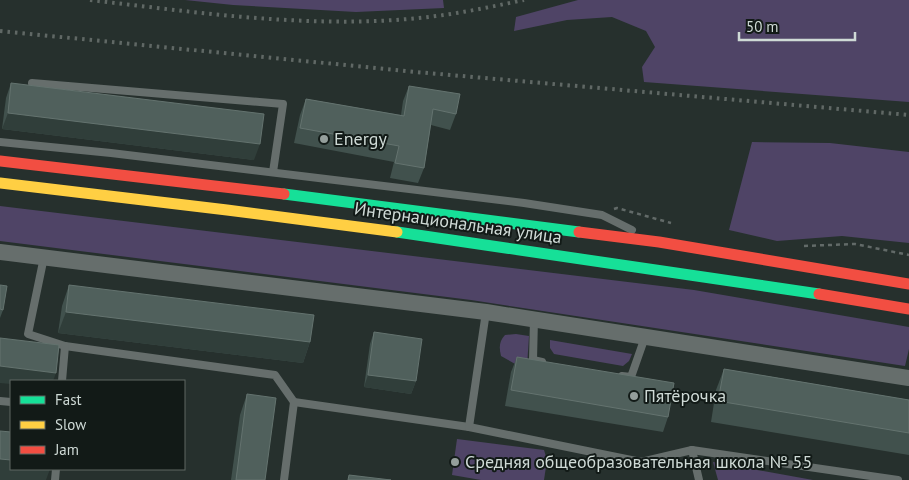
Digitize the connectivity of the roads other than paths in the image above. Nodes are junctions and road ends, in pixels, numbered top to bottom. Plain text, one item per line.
1 (32, 82) dead end
2 (0, 142) edge
3 (0, 161) edge
4 (273, 172) junction
5 (0, 183) edge
6 (656, 242) junction
7 (0, 252) edge
8 (44, 257) junction
9 (909, 284) edge
10 (909, 309) edge
11 (486, 312) junction
12 (534, 319) junction
13 (645, 337) junction
14 (65, 346) junction
15 (553, 364) edge
16 (612, 374) edge
17 (909, 378) edge
18 (62, 380) edge
19 (294, 402) junction
20 (469, 427) junction
21 (692, 450) junction
22 (284, 480) edge
23 (699, 480) edge
24 (898, 480) edge

1 - 4 lane
2 - 4 lane
3 - 6 main road, Интернациональная улица
4 - 6 lane
5 - 10 main road, Интернациональная улица
6 - 9 main road, Интернациональная улица
7 - 8 street
8 - 11 street
8 - 14 lane
11 - 12 street
11 - 20 lane
12 - 13 street
12 - 15 lane
13 - 16 lane
13 - 17 street
14 - 18 lane
14 - 19 lane
19 - 20 lane
19 - 22 lane
20 - 21 lane
21 - 23 lane
21 - 24 lane

